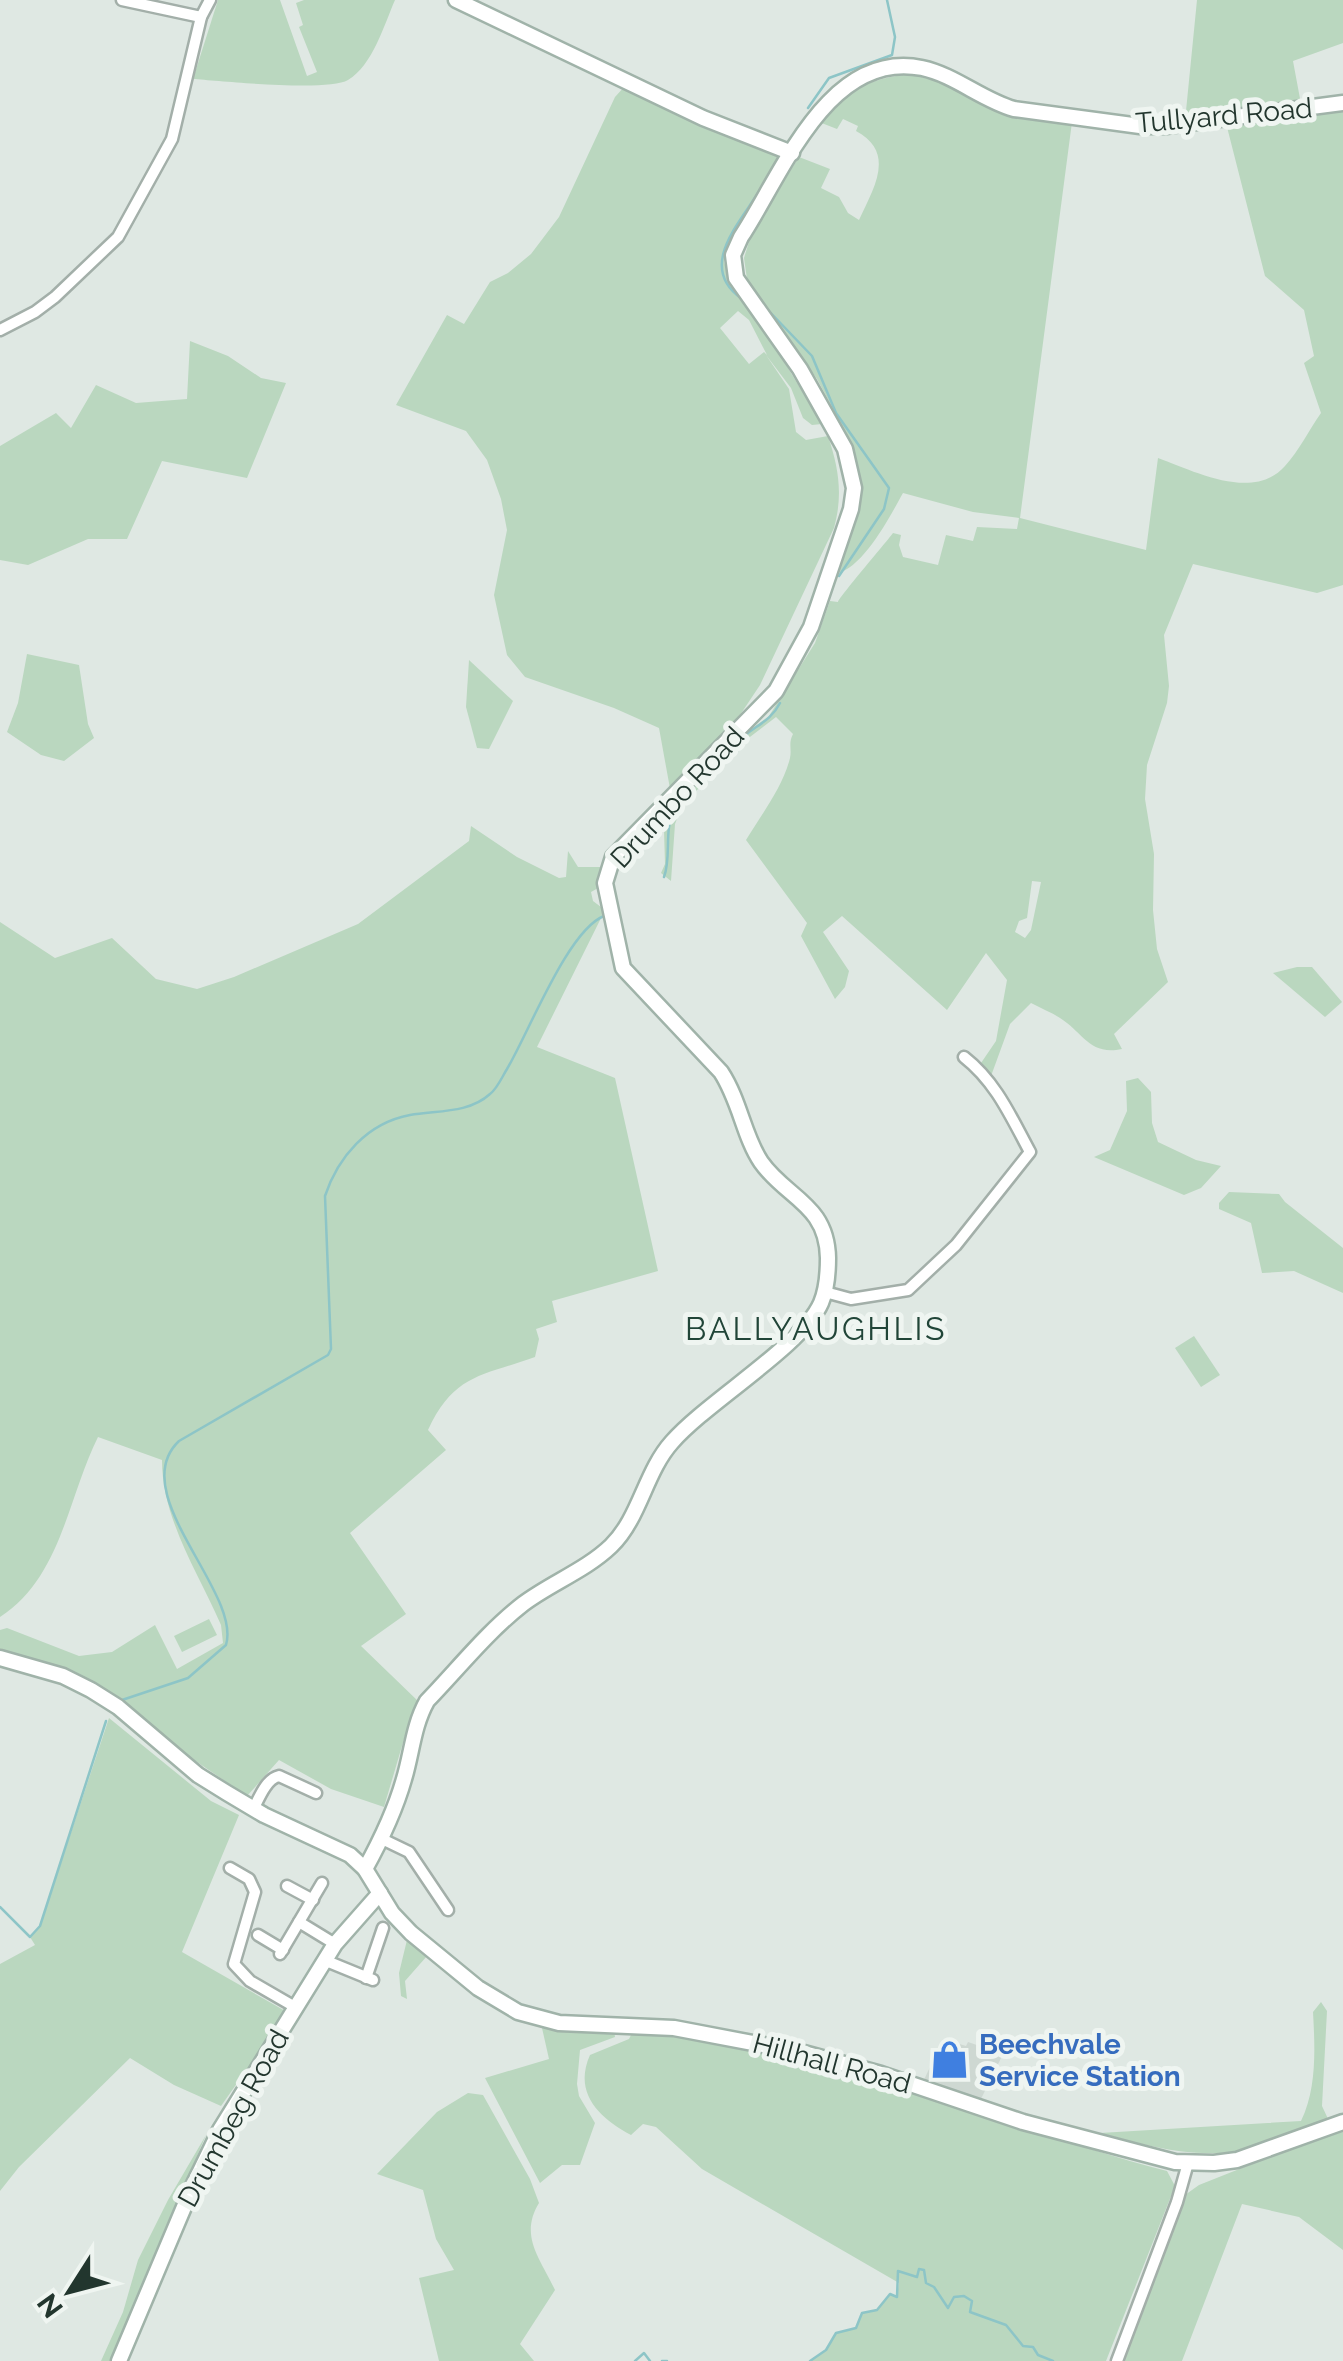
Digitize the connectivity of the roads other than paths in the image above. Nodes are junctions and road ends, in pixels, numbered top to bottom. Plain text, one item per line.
1 (122, 0) edge
2 (210, 0) edge
3 (456, 0) edge
4 (201, 17) junction
5 (1343, 104) edge
6 (792, 153) junction
7 (0, 330) edge
8 (964, 1056) dead end
9 (824, 1292) junction
10 (0, 1658) edge
11 (316, 1793) dead end
12 (253, 1810) junction
13 (382, 1839) junction
14 (230, 1868) dead end
15 (365, 1869) junction
16 (322, 1883) dead end
17 (287, 1886) dead end
18 (380, 1893) junction
19 (313, 1900) junction
20 (448, 1910) dead end
21 (300, 1922) junction
22 (383, 1928) dead end
23 (258, 1935) dead end
24 (335, 1944) junction
25 (324, 1960) junction
26 (295, 2008) junction
27 (1343, 2122) edge
28 (1188, 2163) junction
29 (119, 2361) edge
30 (1117, 2361) edge

1 - 4 street
2 - 4 street
3 - 6 street
4 - 7 street
5 - 6 street, Tullyard Road
6 - 9 street, Drumbo Road
8 - 9 street
9 - 13 street
10 - 12 street
11 - 12 street
12 - 15 street
13 - 15 street
13 - 20 street
14 - 26 street
15 - 18 street, Hillhall Road
16 - 19 street
17 - 19 street
18 - 24 street, Drumbeg Road
18 - 28 street, Hillhall Road
19 - 21 street
21 - 23 street
21 - 24 street
22 - 25 street
24 - 25 street, Drumbeg Road
25 - 26 street, Drumbeg Road
26 - 29 street, Drumbeg Road
27 - 28 street, Hillhall Road
28 - 30 street

